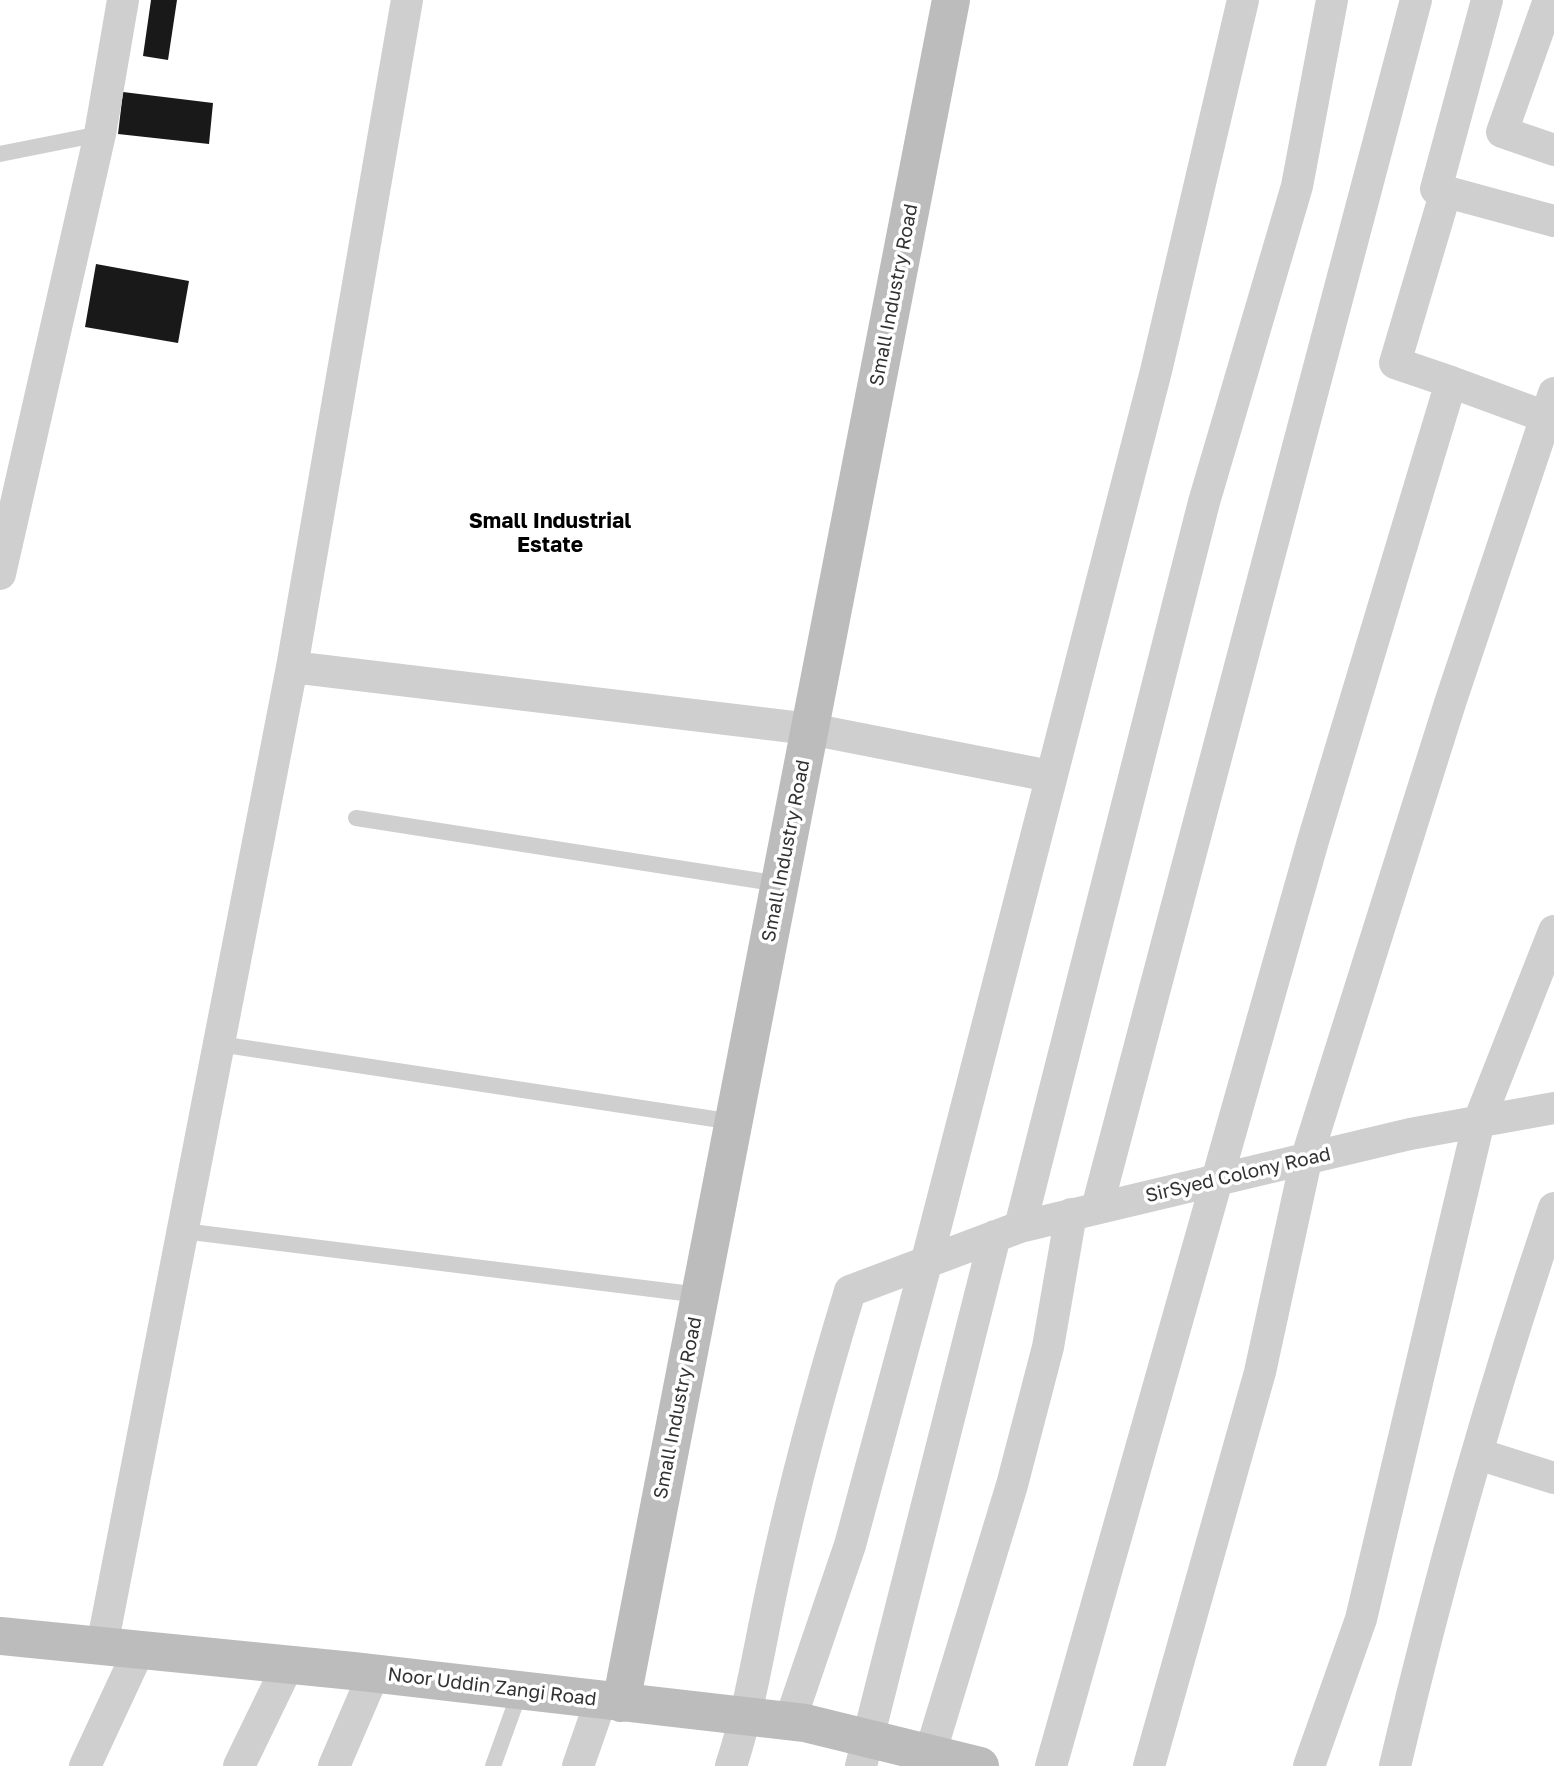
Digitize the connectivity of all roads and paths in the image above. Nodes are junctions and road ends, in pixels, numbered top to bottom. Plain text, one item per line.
1 (123, 0) edge
2 (407, 0) edge
3 (951, 0) edge
4 (1243, 0) edge
5 (1332, 0) edge
6 (1416, 0) edge
7 (1487, 0) edge
8 (1549, 0) edge
9 (100, 134) junction
10 (1554, 150) edge
11 (0, 154) edge
12 (1446, 191) junction
13 (1554, 221) edge
14 (1451, 382) junction
15 (1550, 405) edge
16 (8, 507) edge
17 (0, 574) edge
18 (292, 667) junction
19 (810, 729) junction
20 (1050, 776) junction
21 (356, 818) dead end
22 (780, 884) junction
23 (1554, 931) edge
24 (219, 1044) junction
25 (1554, 1108) edge
26 (1479, 1121) junction
27 (734, 1122) junction
28 (1306, 1160) junction
29 (1217, 1180) junction
30 (1084, 1211) junction
31 (1553, 1212) edge
32 (183, 1231) junction
33 (1007, 1231) junction
34 (927, 1260) junction
35 (700, 1295) junction
36 (1478, 1454) junction
37 (1554, 1478) edge
38 (0, 1636) edge
39 (102, 1646) junction
40 (139, 1650) junction
41 (288, 1665) junction
42 (374, 1673) junction
43 (520, 1691) junction
44 (611, 1702) junction
45 (747, 1717) junction
46 (790, 1721) junction
47 (865, 1752) edge
48 (956, 1762) edge
49 (85, 1766) edge
50 (239, 1766) edge
51 (334, 1766) edge
52 (493, 1766) edge
53 (578, 1766) edge
54 (731, 1766) edge
55 (1051, 1766) edge
56 (1149, 1766) edge
57 (1309, 1766) edge
58 (1395, 1766) edge

1 - 9 street
2 - 18 street
3 - 19 street, Small Industry Road
4 - 20 street
5 - 33 street
6 - 30 street
7 - 12 street
8 - 10 street
9 - 11 lane
9 - 16 street
12 - 13 street
12 - 14 street
14 - 15 street
14 - 29 street
15 - 28 street
16 - 17 street
18 - 19 street
18 - 24 street
19 - 20 street
19 - 22 street, Small Industry Road
20 - 34 street
21 - 22 lane
22 - 27 street, Small Industry Road
23 - 26 street
24 - 27 lane
24 - 32 street
25 - 26 street, SirSyed Colony Road
26 - 28 street, SirSyed Colony Road
26 - 57 street
27 - 35 street, Small Industry Road
28 - 29 street, SirSyed Colony Road
28 - 56 street
29 - 30 street, SirSyed Colony Road
29 - 55 street
30 - 33 street, SirSyed Colony Road
30 - 48 street
31 - 36 street
32 - 35 lane
32 - 39 street
33 - 34 street, SirSyed Colony Road
33 - 47 street
34 - 45 street, SirSyed Colony Road
34 - 46 street
35 - 44 street, Small Industry Road
36 - 37 street
36 - 58 street
38 - 39 street, Noor Uddin Zangi Road
39 - 40 street, Noor Uddin Zangi Road
40 - 41 street, Noor Uddin Zangi Road
40 - 49 street
41 - 42 street, Noor Uddin Zangi Road
41 - 50 street
42 - 43 street, Noor Uddin Zangi Road
42 - 51 street
43 - 44 street, Noor Uddin Zangi Road
43 - 52 lane
44 - 45 street, Noor Uddin Zangi Road
44 - 53 street
45 - 46 street, Noor Uddin Zangi Road
45 - 54 street
46 - 47 street, Noor Uddin Zangi Road
47 - 48 street, Noor Uddin Zangi Road

